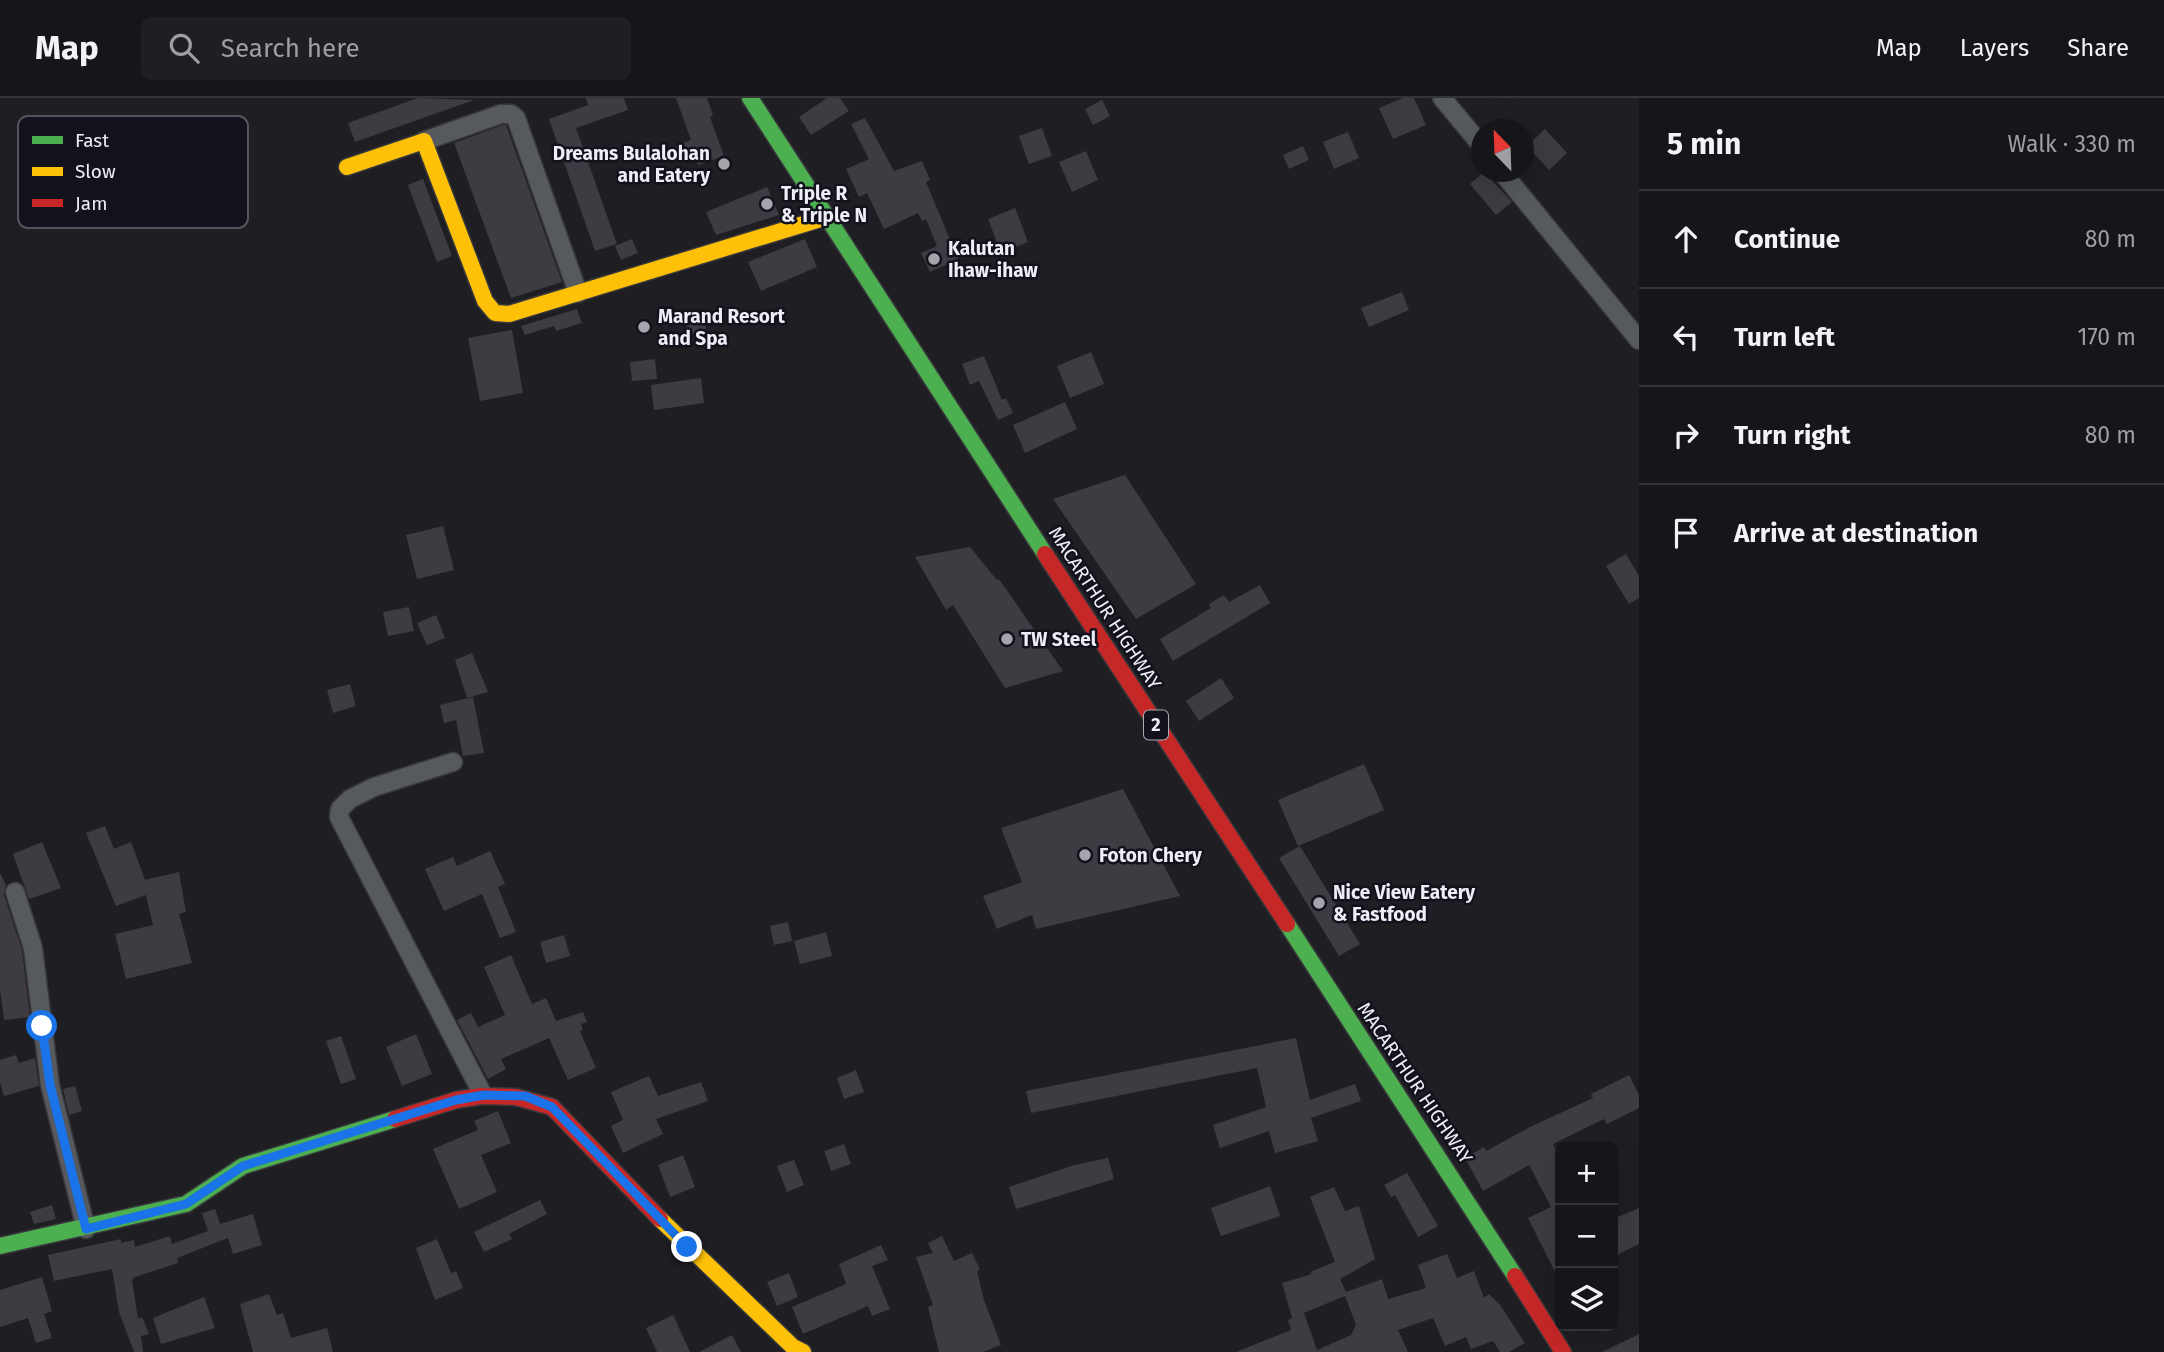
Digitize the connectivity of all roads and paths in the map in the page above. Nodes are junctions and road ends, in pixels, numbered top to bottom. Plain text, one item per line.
1 (750, 98) edge
2 (1442, 98) edge
3 (1471, 133) edge
4 (424, 141) junction
5 (347, 167) dead end
6 (1510, 182) edge
7 (827, 217) junction
8 (578, 293) junction
9 (1639, 340) edge
10 (453, 762) dead end
11 (15, 891) dead end
12 (484, 1095) junction
13 (86, 1229) junction
14 (0, 1246) edge
15 (803, 1352) edge
16 (1563, 1352) edge

1 - 7 main road, MACARTHUR HIGHWAY / 2
2 - 3 street
4 - 5 main road
4 - 8 main road
4 - 8 street
6 - 9 street
7 - 8 main road
7 - 16 main road, MACARTHUR HIGHWAY / 2
10 - 12 street
11 - 13 street
12 - 13 main road
12 - 15 main road
13 - 14 main road

